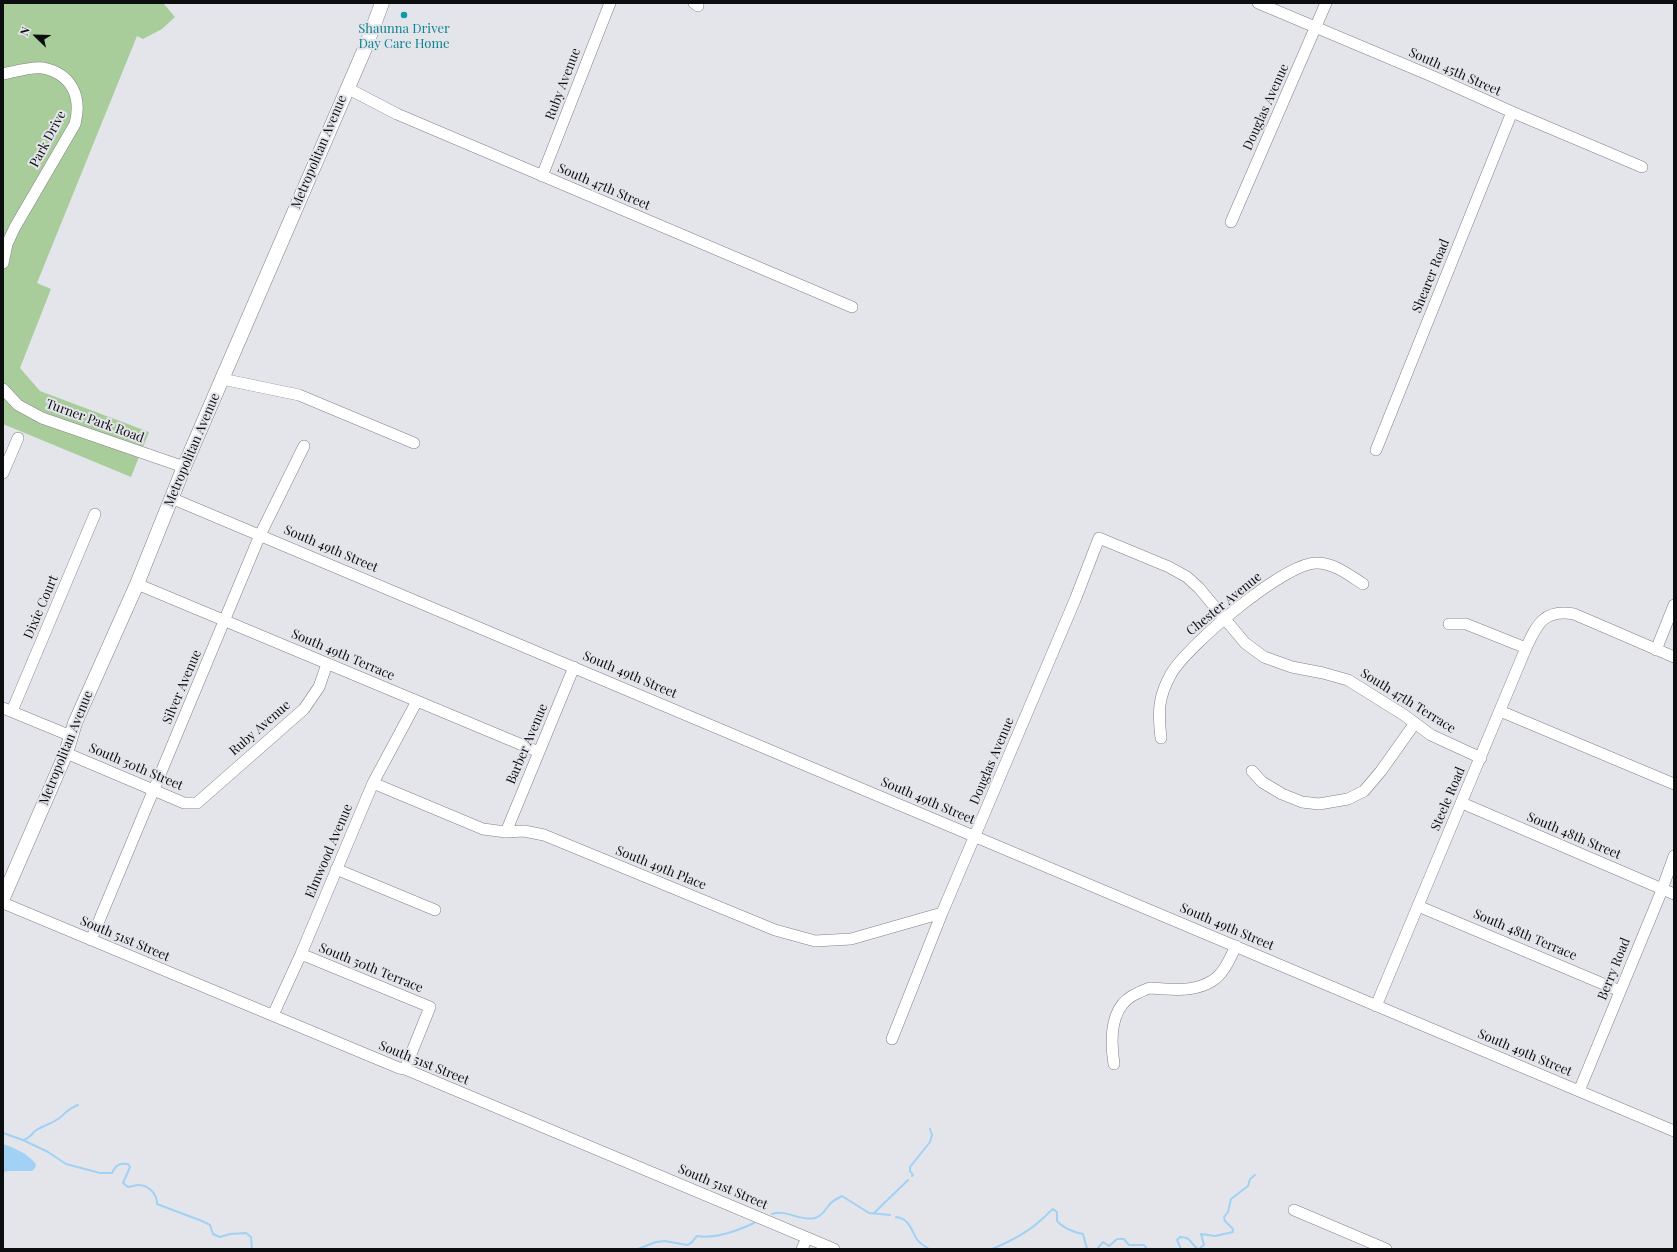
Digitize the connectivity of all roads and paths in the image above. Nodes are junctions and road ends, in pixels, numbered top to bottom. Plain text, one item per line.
1 (382, 3) edge
2 (610, 3) edge
3 (1258, 3) edge
4 (1326, 3) edge
5 (1316, 28) junction
6 (3, 74) edge
7 (347, 88) junction
8 (1512, 112) junction
9 (1642, 167) dead end
10 (542, 176) junction
11 (1231, 222) dead end
12 (3, 263) edge
13 (852, 307) dead end
14 (222, 379) junction
15 (3, 389) edge
16 (18, 438) dead end
17 (414, 444) dead end
18 (304, 446) dead end
19 (1376, 450) dead end
20 (184, 467) junction
21 (3, 473) edge
22 (171, 498) junction
23 (95, 514) dead end
24 (260, 535) junction
25 (1100, 538) joint
26 (137, 584) junction
27 (1363, 584) dead end
28 (1674, 605) edge
29 (1224, 620) junction
30 (224, 621) junction
31 (1448, 624) dead end
32 (1526, 648) junction
33 (1656, 650) junction
34 (1674, 657) edge
35 (327, 664) junction
36 (574, 667) junction
37 (417, 701) junction
38 (7, 709) edge
39 (1500, 711) junction
40 (1416, 723) junction
41 (71, 736) junction
42 (1161, 738) dead end
43 (539, 752) junction
44 (66, 753) junction
45 (1481, 758) junction
46 (1252, 771) dead end
47 (373, 783) junction
48 (1674, 784) edge
49 (154, 790) junction
50 (1462, 803) junction
51 (197, 804) joint
52 (506, 832) junction
53 (975, 836) junction
54 (1674, 856) edge
55 (336, 869) junction
56 (1662, 889) junction
57 (4, 890) edge
58 (1674, 894) edge
59 (3, 903) edge
60 (1418, 906) junction
61 (435, 910) dead end
62 (942, 913) junction
63 (91, 940) junction
64 (1236, 946) junction
65 (301, 954) junction
66 (1620, 991) junction
67 (1376, 1006) junction
68 (273, 1015) junction
69 (892, 1039) dead end
70 (1114, 1064) dead end
71 (405, 1069) junction
72 (1579, 1091) junction
73 (1674, 1131) edge
74 (1294, 1210) dead end
75 (807, 1238) junction
76 (802, 1249) edge
77 (834, 1249) edge
78 (1386, 1249) edge

1 - 7 main road, Metropolitan Avenue
2 - 10 street, Ruby Avenue
3 - 5 street, South 45th Street
4 - 5 street, Douglas Avenue
5 - 8 street, South 45th Street
5 - 11 street, Douglas Avenue
6 - 12 street, Park Drive
7 - 10 street, South 47th Street
7 - 14 main road, Metropolitan Avenue
8 - 9 street, South 45th Street
8 - 19 street, Shearer Road
10 - 13 street, South 47th Street
14 - 17 street
14 - 20 main road, Metropolitan Avenue
15 - 20 street, Turner Park Road
16 - 21 street
18 - 24 street, Silver Avenue
20 - 22 main road, Metropolitan Avenue
22 - 24 street, South 49th Street
22 - 26 main road, Metropolitan Avenue
23 - 38 street, Dixie Court
24 - 30 street, Silver Avenue
24 - 36 street, South 49th Street
25 - 29 street, South 47th Terrace
25 - 53 street, Douglas Avenue
26 - 30 street, South 49th Terrace
26 - 41 main road, Metropolitan Avenue
27 - 29 street, Chester Avenue
28 - 33 street
29 - 40 street, South 47th Terrace
29 - 42 street, Chester Avenue
30 - 35 street, South 49th Terrace
30 - 49 street, Silver Avenue
31 - 32 street
32 - 33 street, Steele Road
32 - 39 street, Steele Road
33 - 34 street
35 - 37 street, South 49th Terrace
35 - 51 street, Ruby Avenue
36 - 43 street, Barber Avenue
36 - 53 street, South 49th Street
37 - 43 street, South 49th Terrace
37 - 47 street, Elmwood Avenue
38 - 41 street
39 - 45 street, Steele Road
39 - 48 street
40 - 45 street, South 47th Terrace
40 - 46 street
41 - 44 main road, Metropolitan Avenue
43 - 52 street, Barber Avenue
44 - 49 street, South 50th Street
44 - 57 main road, Metropolitan Avenue
45 - 50 street, Steele Road
47 - 52 street, South 49th Place
47 - 55 street, Elmwood Avenue
49 - 51 street, South 50th Street
49 - 63 street, Silver Avenue
50 - 56 street, South 48th Street
50 - 60 street, Steele Road
52 - 62 street, South 49th Place
53 - 62 street, Douglas Avenue
53 - 64 street, South 49th Street
54 - 56 street, Berry Road
55 - 61 street
55 - 65 street, Elmwood Avenue
56 - 58 street, South 48th Street
56 - 66 street, Berry Road
59 - 63 street, South 51st Street
60 - 66 street, South 48th Terrace
60 - 67 street, Steele Road
62 - 69 street, Douglas Avenue
63 - 68 street, South 51st Street
64 - 67 street, South 49th Street
64 - 70 street
65 - 68 street, Elmwood Avenue
65 - 71 street, South 50th Terrace
66 - 72 street, Berry Road
67 - 72 street, South 49th Street
68 - 71 street, South 51st Street
71 - 75 street, South 51st Street
72 - 73 street, South 49th Street
74 - 78 street
75 - 76 street
75 - 77 street, South 51st Street

